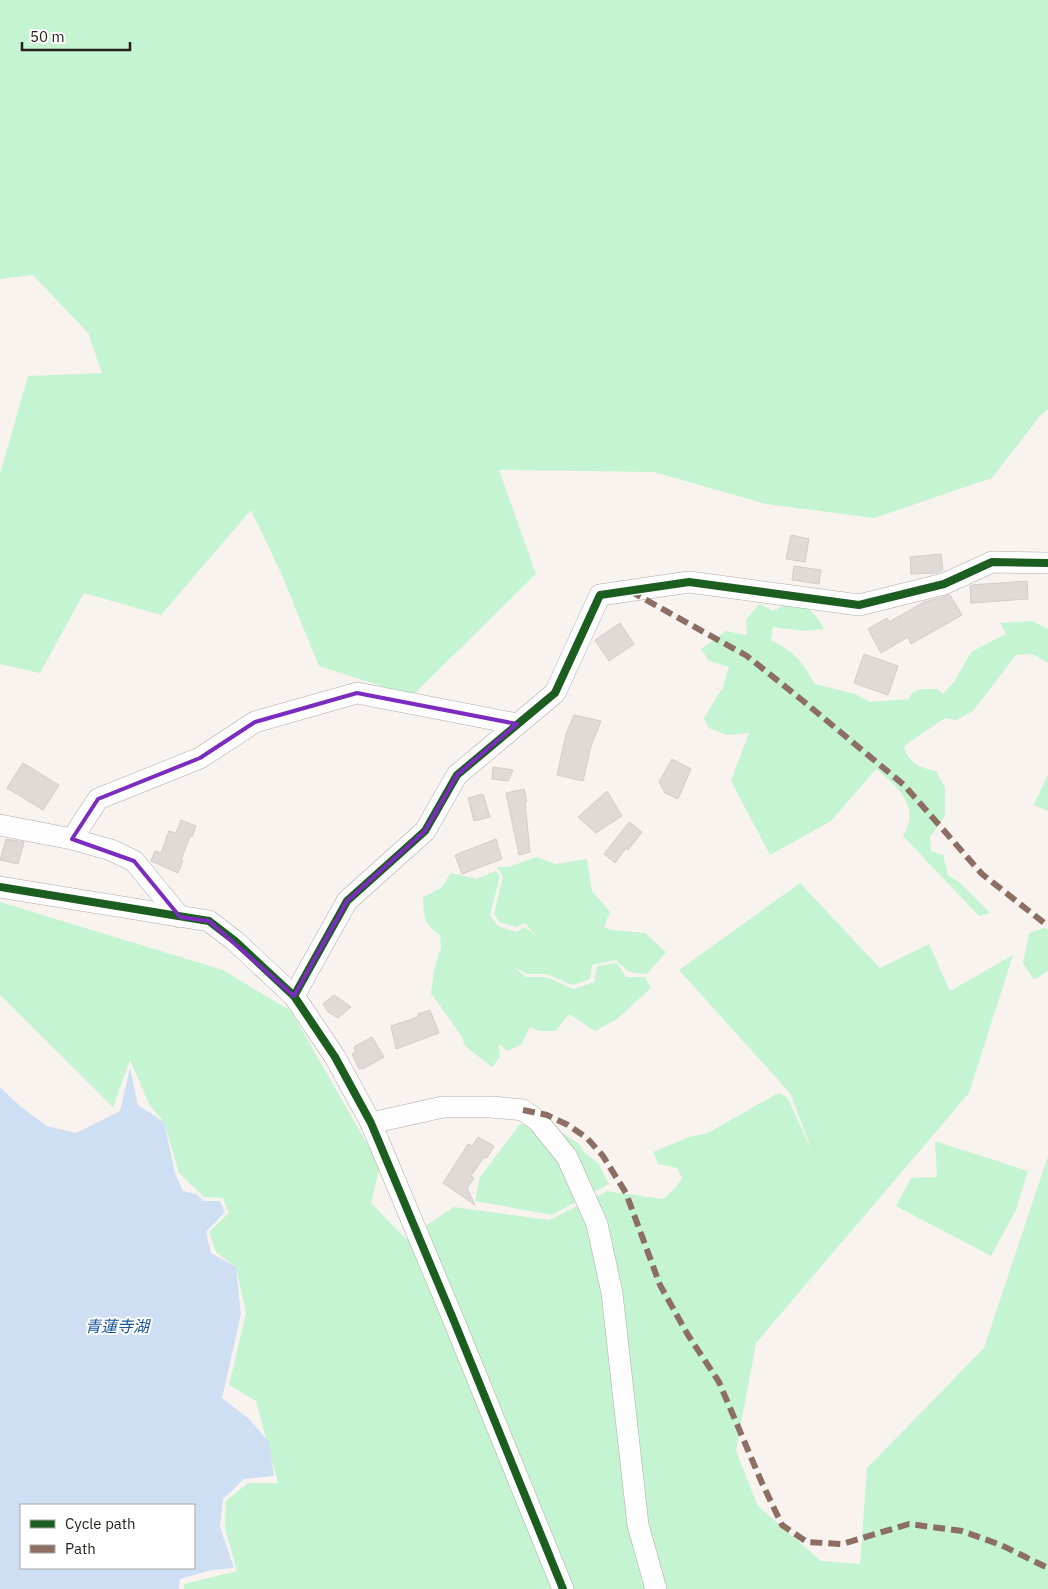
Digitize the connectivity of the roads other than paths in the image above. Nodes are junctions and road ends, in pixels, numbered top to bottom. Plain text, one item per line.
1 (1048, 563) edge
2 (517, 724) junction
3 (0, 825) edge
4 (72, 839) junction
5 (0, 886) edge
6 (180, 917) junction
7 (294, 996) junction
8 (371, 1123) junction
9 (563, 1589) edge
10 (656, 1589) edge

1 - 2 street
2 - 4 street
2 - 7 street
3 - 4 street
4 - 6 street
5 - 6 street
6 - 7 street
7 - 8 street
8 - 9 street
8 - 10 street

